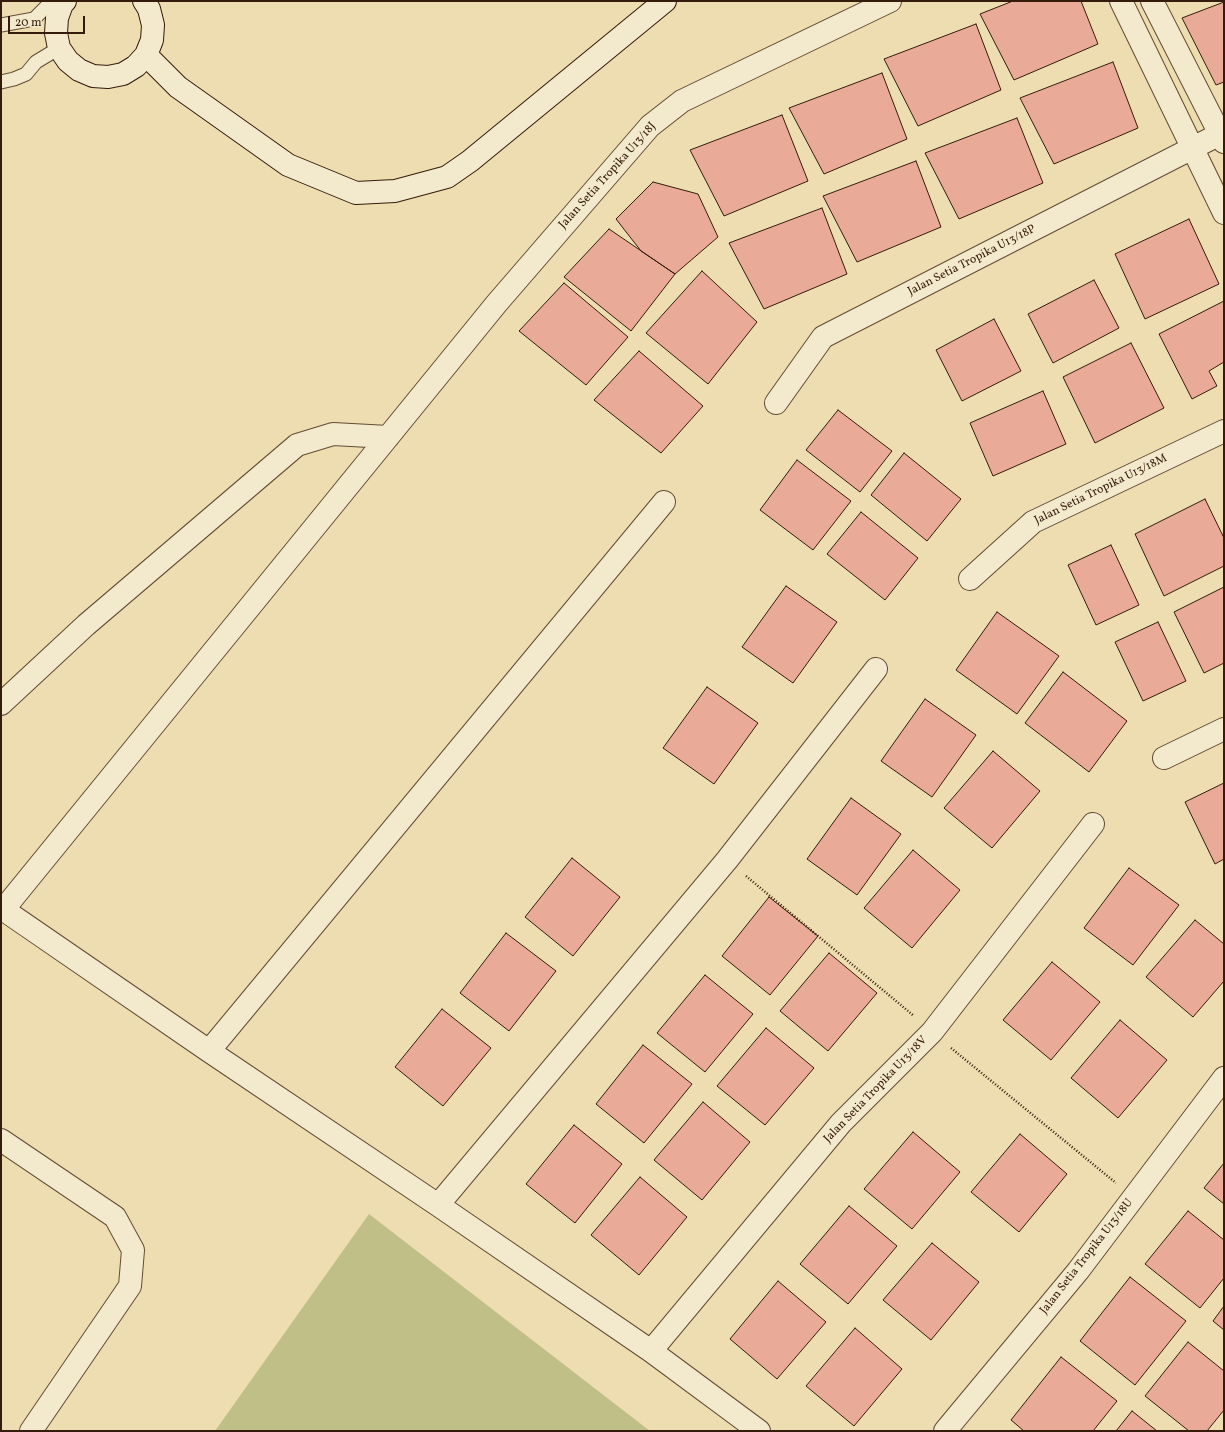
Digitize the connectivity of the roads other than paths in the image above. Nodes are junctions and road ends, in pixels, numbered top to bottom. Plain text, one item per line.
1 (52, 1) edge
2 (65, 1) edge
3 (144, 1) edge
4 (665, 1) edge
5 (890, 1) edge
6 (1121, 1) edge
7 (1152, 1) edge
8 (1, 25) edge
9 (59, 48) junction
10 (146, 55) junction
11 (1, 82) edge
12 (1223, 136) edge
13 (1193, 148) junction
14 (1224, 213) edge
15 (776, 403) dead end
16 (1224, 431) edge
17 (388, 437) junction
18 (664, 502) dead end
19 (970, 579) dead end
20 (876, 669) dead end
21 (1, 704) edge
22 (1224, 730) edge
23 (1164, 758) dead end
24 (1093, 824) dead end
25 (2, 909) edge
26 (209, 1051) junction
27 (1224, 1078) edge
28 (1, 1140) edge
29 (438, 1204) junction
30 (651, 1351) junction
31 (31, 1431) edge
32 (759, 1431) edge
33 (945, 1431) edge

1 - 8 lane
2 - 9 street
3 - 10 street
4 - 10 street
5 - 17 street, Jalan Setia Tropika U13/18J
6 - 13 street
7 - 12 street
9 - 10 street
9 - 11 lane
12 - 13 street, Jalan Setia Tropika U13/18P
13 - 14 street
13 - 15 street, Jalan Setia Tropika U13/18P
16 - 19 street, Jalan Setia Tropika U13/18M
17 - 21 street
17 - 25 street, Jalan Setia Tropika U13/18J
18 - 26 street
20 - 29 street
22 - 23 street
24 - 30 street, Jalan Setia Tropika U13/18V
25 - 26 street
26 - 29 street
27 - 33 street, Jalan Setia Tropika U13/18U
28 - 31 street
29 - 30 street
30 - 32 street

